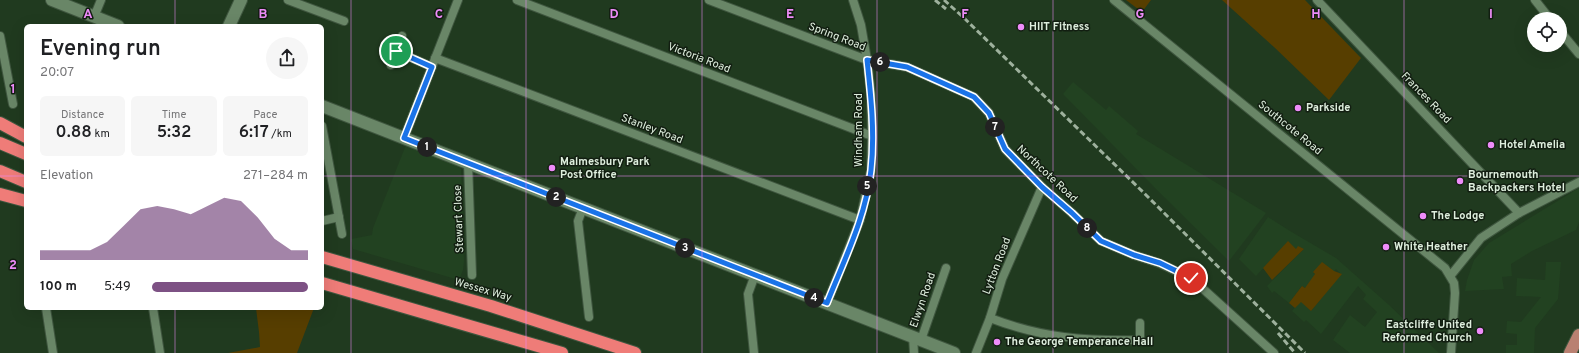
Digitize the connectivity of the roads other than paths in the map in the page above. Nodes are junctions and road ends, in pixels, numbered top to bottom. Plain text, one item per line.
1 (52, 0) edge
2 (101, 0) edge
3 (240, 0) edge
4 (288, 0) edge
5 (458, 0) edge
6 (517, 0) edge
7 (709, 0) edge
8 (853, 0) edge
9 (1114, 0) edge
10 (1317, 0) edge
11 (1535, 0) edge
12 (1544, 12) edge
13 (94, 17) junction
14 (344, 21) dead end
15 (113, 24) edge
16 (230, 24) edge
17 (0, 36) edge
18 (402, 36) dead end
19 (1567, 39) edge
20 (396, 51) junction
21 (1579, 54) edge
22 (435, 58) junction
23 (867, 60) junction
24 (391, 65) dead end
25 (432, 67) junction
26 (13, 104) dead end
27 (324, 107) edge
28 (0, 123) edge
29 (24, 136) edge
30 (872, 136) junction
31 (324, 137) edge
32 (404, 138) junction
33 (0, 143) edge
34 (24, 153) edge
35 (468, 163) junction
36 (0, 171) edge
37 (24, 181) edge
38 (1579, 182) edge
39 (1042, 187) junction
40 (0, 194) edge
41 (24, 200) edge
42 (583, 208) junction
43 (1519, 213) junction
44 (339, 217) junction
45 (860, 220) junction
46 (324, 221) edge
47 (342, 234) dead end
48 (324, 258) edge
49 (946, 268) dead end
50 (472, 275) dead end
51 (755, 275) junction
52 (1451, 275) junction
53 (324, 284) edge
54 (827, 303) junction
55 (46, 310) edge
56 (153, 310) edge
57 (589, 317) dead end
58 (990, 318) junction
59 (1140, 323) dead end
60 (1579, 335) edge
61 (917, 338) junction
62 (53, 353) edge
63 (160, 353) edge
64 (562, 353) edge
65 (635, 353) edge
66 (754, 353) edge
67 (914, 353) edge
68 (954, 353) edge
69 (976, 353) edge
70 (1274, 353) edge
71 (1451, 353) edge
72 (1570, 353) edge

1 - 13 street
2 - 13 street
3 - 16 street
4 - 14 street
5 - 22 street
6 - 30 street, Victoria Road
7 - 23 street, Spring Road
8 - 23 street, Windham Road
9 - 52 street, Southcote Road
10 - 43 street, Frances Road
11 - 12 street
13 - 15 street
17 - 26 street
18 - 20 street
19 - 21 street
20 - 24 street
20 - 25 street
22 - 25 street
22 - 45 street, Stanley Road
23 - 30 street, Windham Road
23 - 39 street, Northcote Road
25 - 32 street
27 - 32 street
28 - 29 highway
30 - 45 street, Windham Road
31 - 44 street
32 - 35 street
33 - 34 highway
35 - 42 street
35 - 50 street, Stewart Close
36 - 37 highway
38 - 43 street
39 - 58 street, Lytton Road
39 - 70 street, Northcote Road
40 - 41 highway
42 - 51 street
42 - 57 street
43 - 52 street
44 - 46 street
44 - 47 street
45 - 54 street, Windham Road
48 - 65 highway, Wessex Way
49 - 61 street, Elwyn Road
51 - 54 street
51 - 66 street
52 - 71 street
53 - 64 highway
54 - 61 street
55 - 62 street
56 - 63 street
58 - 59 street
58 - 69 street, Lytton Road
60 - 72 main road
61 - 67 street
61 - 68 street

